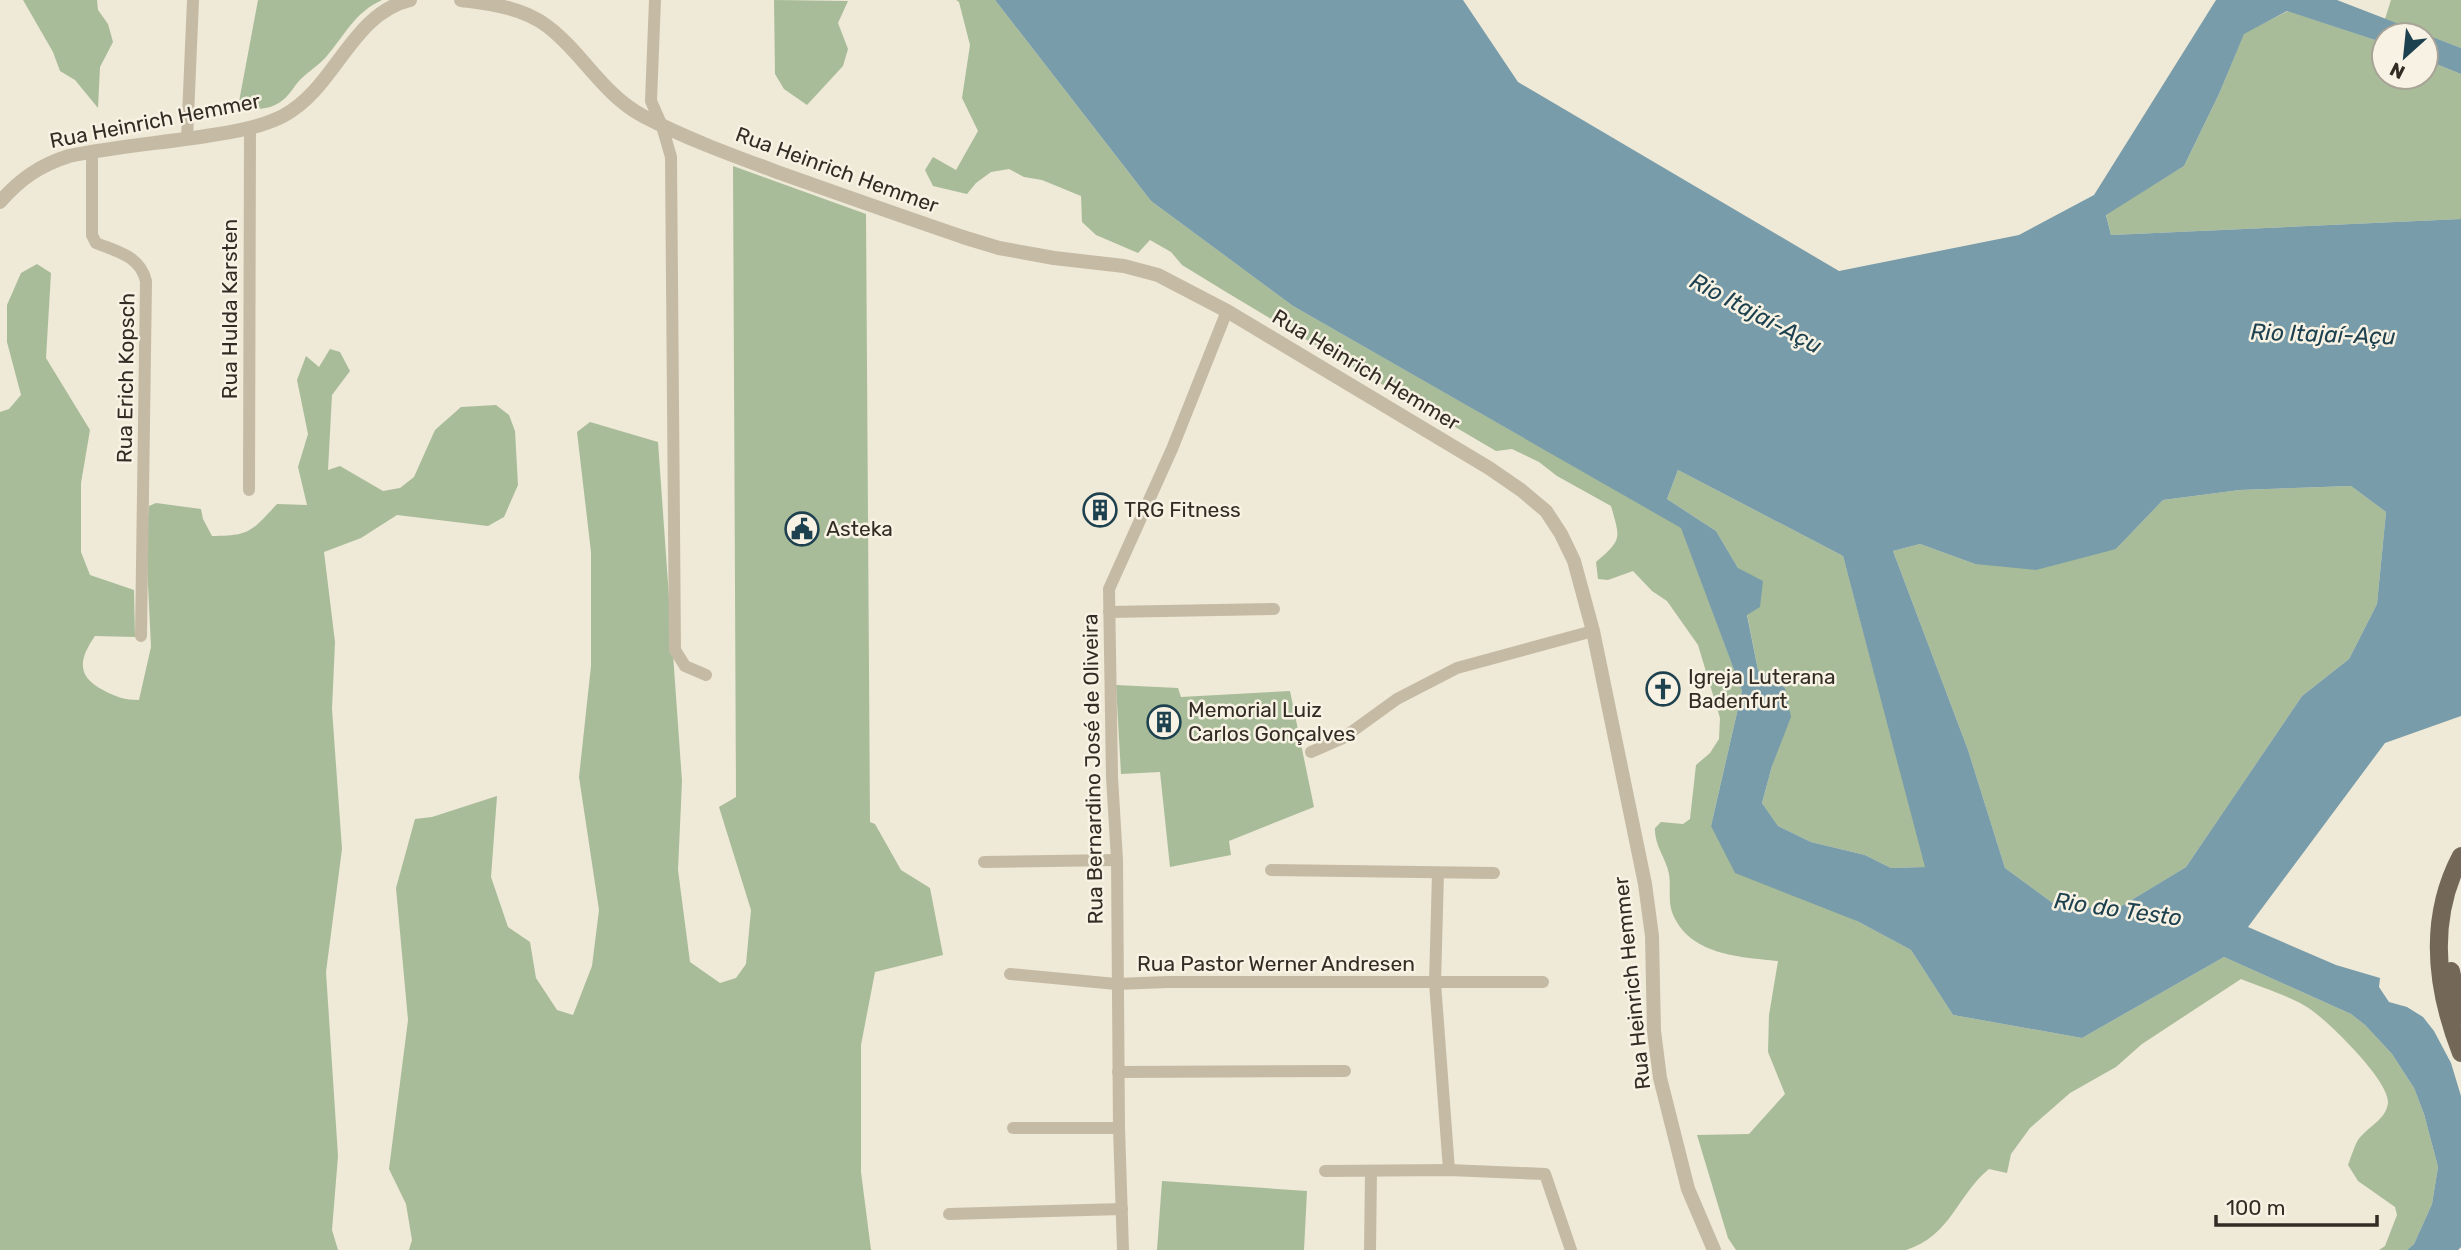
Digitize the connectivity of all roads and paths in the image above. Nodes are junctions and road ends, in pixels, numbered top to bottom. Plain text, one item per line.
1 (193, 0) edge
2 (410, 0) edge
3 (461, 0) edge
4 (655, 0) edge
5 (662, 126) junction
6 (250, 128) junction
7 (187, 139) junction
8 (92, 151) junction
9 (0, 202) edge
10 (1227, 311) junction
11 (249, 490) dead end
12 (1273, 609) dead end
13 (1109, 612) junction
14 (1593, 631) junction
15 (141, 636) dead end
16 (706, 675) dead end
17 (1311, 752) dead end
18 (2461, 856) edge
19 (1117, 860) junction
20 (984, 862) dead end
21 (1271, 870) dead end
22 (1438, 873) junction
23 (1494, 873) dead end
24 (2461, 887) edge
25 (1010, 974) dead end
26 (1543, 982) dead end
27 (1116, 984) junction
28 (1436, 984) junction
29 (2461, 1016) edge
30 (2461, 1053) edge
31 (1345, 1071) dead end
32 (1118, 1072) junction
33 (1013, 1128) dead end
34 (1119, 1128) junction
35 (1449, 1170) junction
36 (1325, 1171) dead end
37 (1371, 1172) junction
38 (1122, 1209) junction
39 (949, 1214) dead end
40 (1123, 1250) edge
41 (1370, 1250) edge
42 (1571, 1250) edge
43 (1714, 1250) edge

1 - 7 street
2 - 6 street, Rua Heinrich Hemmer
3 - 5 street, Rua Heinrich Hemmer
4 - 5 street
5 - 10 street, Rua Heinrich Hemmer
5 - 16 street
6 - 7 street, Rua Heinrich Hemmer
6 - 11 street, Rua Hulda Karsten
7 - 8 street, Rua Heinrich Hemmer
8 - 9 street, Rua Heinrich Hemmer
8 - 15 street, Rua Erich Kopsch
10 - 13 street, Rua Bernardino José de Oliveira
10 - 14 street, Rua Heinrich Hemmer
12 - 13 street
13 - 19 street, Rua Bernardino José de Oliveira
14 - 17 street
14 - 43 street, Rua Heinrich Hemmer
18 - 30 main road
19 - 20 street
19 - 27 street, Rua Bernardino José de Oliveira
21 - 22 street
22 - 23 street
22 - 28 street
24 - 29 main road
25 - 27 street, Rua Pastor Werner Andresen
26 - 28 street, Rua Pastor Werner Andresen
27 - 28 street, Rua Pastor Werner Andresen
27 - 32 street, Rua Bernardino José de Oliveira
28 - 35 street
31 - 32 street
32 - 34 street, Rua Bernardino José de Oliveira
33 - 34 street
34 - 38 street, Rua Bernardino José de Oliveira
35 - 37 street
35 - 42 street
36 - 37 street
37 - 41 street
38 - 39 street
38 - 40 street, Rua Bernardino José de Oliveira

